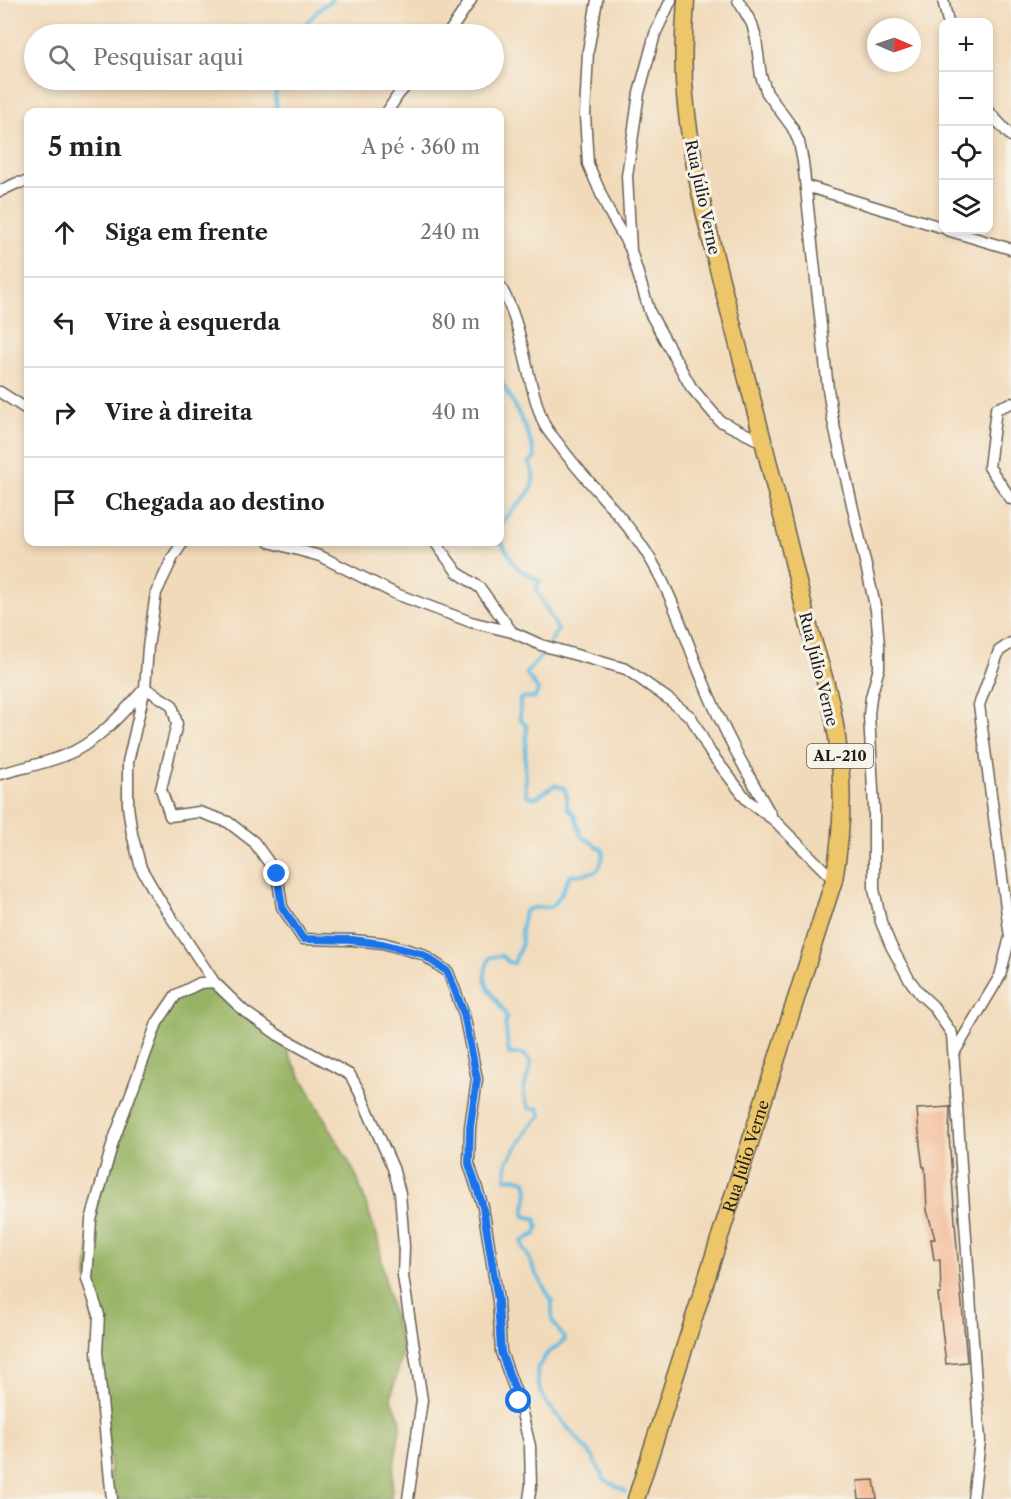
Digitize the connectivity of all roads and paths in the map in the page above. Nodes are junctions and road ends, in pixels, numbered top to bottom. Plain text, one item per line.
1 (471, 0) edge
2 (597, 0) edge
3 (671, 0) edge
4 (686, 0) edge
5 (738, 0) edge
6 (943, 0) edge
7 (947, 18) edge
8 (455, 24) edge
9 (402, 90) edge
10 (390, 108) edge
11 (993, 116) edge
12 (1011, 136) edge
13 (24, 182) edge
14 (806, 186) junction
15 (0, 191) edge
16 (939, 227) edge
17 (962, 234) edge
18 (1011, 249) edge
19 (631, 250) junction
20 (504, 295) edge
21 (0, 392) edge
22 (1011, 403) edge
23 (24, 407) edge
24 (764, 443) junction
25 (1011, 498) edge
26 (180, 546) edge
27 (284, 546) edge
28 (438, 546) edge
29 (512, 632) junction
30 (1011, 643) edge
31 (145, 688) junction
32 (0, 774) edge
33 (774, 820) junction
34 (834, 880) junction
35 (1011, 970) edge
36 (1000, 976) junction
37 (214, 982) junction
38 (954, 1053) junction
39 (112, 1499) edge
40 (408, 1499) edge
41 (529, 1499) edge
42 (636, 1499) edge
43 (973, 1499) edge

1 - 8 street
2 - 19 street
3 - 19 street
4 - 24 main road, Rua Júlio Verne / AL-210
5 - 14 street
6 - 7 street
9 - 10 street
11 - 12 street
13 - 15 street
14 - 16 street
14 - 38 street
17 - 18 street
19 - 24 street
20 - 33 street
21 - 23 street
22 - 25 street
24 - 34 main road, Rua Júlio Verne / AL-210
26 - 31 street
27 - 29 street
28 - 29 street
29 - 33 street
30 - 36 street
31 - 32 street
31 - 37 street
31 - 41 street
33 - 34 street
34 - 42 main road, Rua Júlio Verne / AL-210
35 - 36 street
36 - 38 street
37 - 39 street
37 - 40 street
38 - 43 street

